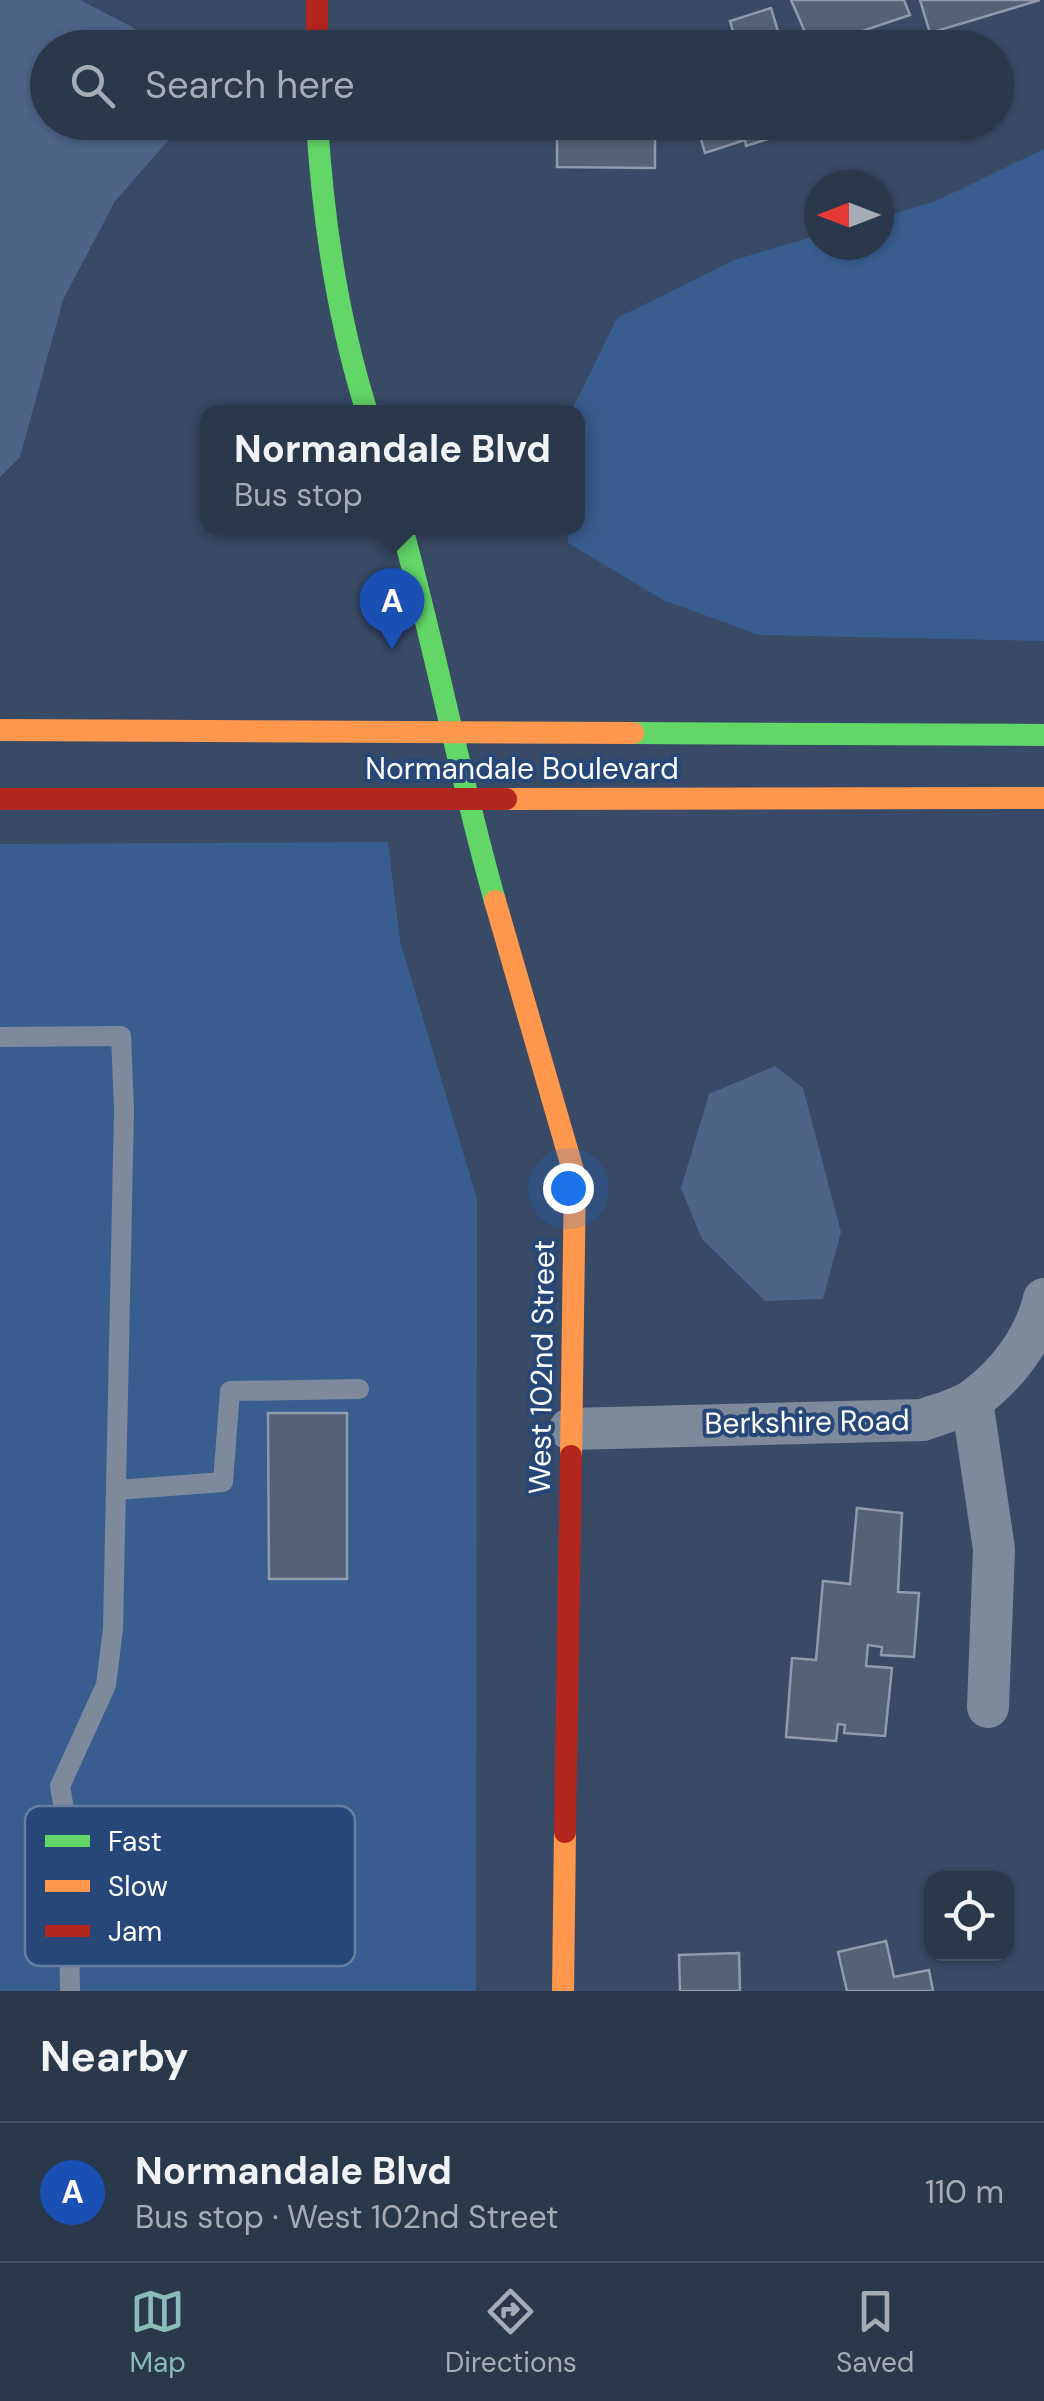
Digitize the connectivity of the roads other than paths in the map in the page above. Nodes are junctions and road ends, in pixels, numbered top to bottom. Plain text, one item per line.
1 (317, 0) edge
2 (317, 30) edge
3 (318, 140) edge
4 (365, 405) edge
5 (404, 535) edge
6 (0, 730) edge
7 (449, 731) junction
8 (1044, 735) edge
9 (1044, 798) edge
10 (0, 799) edge
11 (466, 800) junction
12 (0, 1036) edge
13 (1044, 1299) edge
14 (358, 1389) dead end
15 (972, 1401) junction
16 (570, 1430) junction
17 (117, 1490) junction
18 (988, 1707) dead end
19 (63, 1806) edge
20 (70, 1966) edge
21 (70, 1991) edge
22 (562, 1991) edge

1 - 2 main road
3 - 4 main road
5 - 7 main road, West 102nd Street
6 - 7 main road, Normandale Boulevard
7 - 8 main road, Normandale Boulevard
7 - 11 main road, West 102nd Street
9 - 11 main road, Normandale Boulevard
10 - 11 main road, Normandale Boulevard
11 - 16 main road, West 102nd Street
12 - 17 lane
13 - 15 street, Berkshire Road
14 - 17 lane
15 - 16 street, Berkshire Road
15 - 18 street
16 - 22 main road, West 102nd Street
17 - 19 lane
20 - 21 lane

